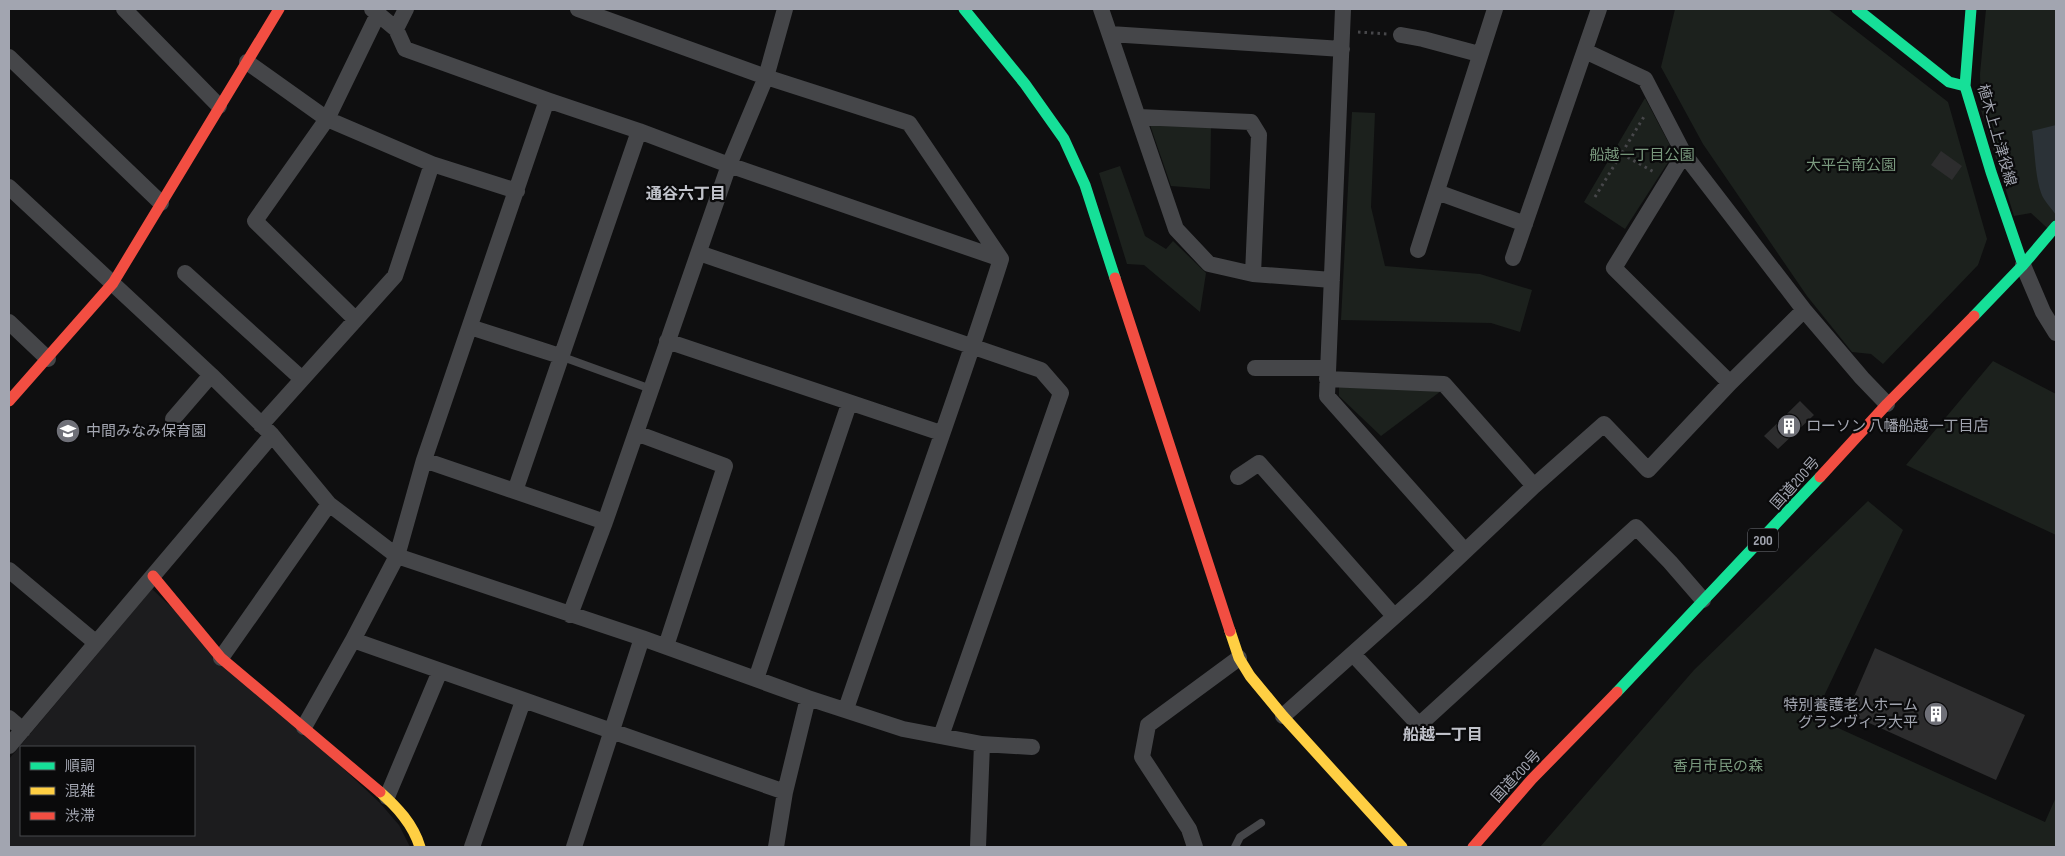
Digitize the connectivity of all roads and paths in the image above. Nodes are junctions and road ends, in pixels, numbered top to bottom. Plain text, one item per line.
1 (124, 9) edge
2 (279, 9) edge
3 (406, 9) edge
4 (578, 9) edge
5 (785, 9) edge
6 (964, 9) edge
7 (1101, 9) edge
8 (1343, 9) edge
9 (1495, 9) edge
10 (1599, 9) edge
11 (1857, 9) edge
12 (1971, 9) edge
13 (375, 11) edge
14 (396, 29) junction
15 (1342, 31) junction
16 (1110, 34) junction
17 (1401, 35) joint
18 (1342, 49) junction
19 (1586, 51) junction
20 (1479, 54) junction
21 (9, 58) edge
22 (247, 62) junction
23 (766, 78) junction
24 (1965, 86) junction
25 (1655, 97) junction
26 (547, 100) junction
27 (219, 106) junction
28 (1138, 117) junction
29 (327, 119) junction
30 (639, 131) junction
31 (1622, 154) junction
32 (1684, 154) junction
33 (432, 164) junction
34 (729, 165) junction
35 (1651, 170) dead end
36 (9, 187) edge
37 (517, 191) junction
38 (1437, 192) junction
39 (1595, 197) dead end
40 (161, 203) junction
41 (1526, 224) junction
42 (2054, 229) edge
43 (1418, 250) dead end
44 (699, 253) junction
45 (1513, 258) dead end
46 (1001, 259) junction
47 (2023, 265) junction
48 (185, 273) dead end
49 (1253, 274) junction
50 (1332, 280) junction
51 (113, 282) junction
52 (1804, 310) junction
53 (355, 319) junction
54 (9, 322) edge
55 (470, 327) junction
56 (2056, 333) edge
57 (667, 342) junction
58 (973, 348) junction
59 (560, 356) junction
60 (48, 359) junction
61 (1255, 368) dead end
62 (1328, 373) junction
63 (211, 375) junction
64 (302, 379) junction
65 (1730, 383) junction
66 (651, 389) junction
67 (9, 402) edge
68 (849, 404) junction
69 (1887, 404) junction
70 (173, 419) dead end
71 (267, 430) junction
72 (636, 433) junction
73 (941, 433) junction
74 (424, 460) junction
75 (1238, 477) dead end
76 (1534, 486) junction
77 (515, 492) junction
78 (329, 504) junction
79 (605, 522) junction
80 (1465, 551) junction
81 (397, 556) junction
82 (9, 570) edge
83 (153, 576) junction
84 (1703, 600) junction
85 (570, 615) junction
86 (1394, 616) junction
87 (642, 638) junction
88 (353, 640) junction
89 (95, 642) junction
90 (666, 646) junction
91 (1353, 654) junction
92 (221, 658) junction
93 (1239, 658) junction
94 (440, 671) junction
95 (756, 679) junction
96 (808, 698) junction
97 (523, 701) junction
98 (846, 709) junction
99 (1283, 716) junction
100 (9, 718) edge
101 (304, 727) junction
102 (23, 730) junction
103 (611, 732) junction
104 (941, 736) junction
105 (982, 744) junction
106 (9, 746) edge
107 (1032, 747) dead end
108 (785, 792) junction
109 (387, 798) junction
110 (1261, 823) dead end
111 (420, 847) edge
112 (472, 847) edge
113 (574, 847) edge
114 (776, 847) edge
115 (978, 847) edge
116 (1194, 847) edge
117 (1235, 847) edge
118 (1402, 847) edge
119 (1473, 847) edge

1 - 27 street
2 - 22 main road
3 - 14 street
4 - 23 street
5 - 23 street
6 - 93 main road
7 - 16 street
8 - 15 street
9 - 20 street
10 - 19 street
11 - 24 main road
12 - 24 main road, 植木上上津役線
13 - 14 street
13 - 29 street
14 - 26 street
15 - 17 path
15 - 18 street
16 - 18 street
16 - 28 street
17 - 20 street
18 - 50 street
19 - 25 street
19 - 41 street
20 - 38 street
21 - 40 street
22 - 27 main road
22 - 29 street
23 - 34 street
23 - 46 street
24 - 47 main road, 植木上上津役線
25 - 31 path
25 - 32 street
26 - 30 street
26 - 37 street
27 - 40 main road
28 - 49 street
28 - 49 street
29 - 33 street
29 - 53 street
30 - 34 street
30 - 59 street
31 - 35 path
31 - 39 path
32 - 52 street
32 - 65 street
33 - 37 street
33 - 53 street
34 - 44 street
34 - 46 street
36 - 51 street
37 - 55 street
38 - 41 street
38 - 43 street
40 - 51 main road
41 - 45 street
42 - 47 main road, 国道200号 / 200
44 - 57 street
44 - 58 street
46 - 58 street
47 - 56 street
47 - 69 main road, 国道200号 / 200
48 - 64 street
49 - 50 street
50 - 62 street
51 - 60 main road
51 - 63 street
52 - 65 street
52 - 69 street
53 - 64 street
54 - 60 street
55 - 59 street
55 - 74 street
57 - 66 street
57 - 68 street
58 - 73 street
58 - 104 street
59 - 66 lane
59 - 77 street
60 - 67 main road
61 - 62 street
62 - 76 street
62 - 80 street
63 - 70 street
63 - 71 street
64 - 71 street
65 - 76 street
66 - 72 street
68 - 73 street
68 - 95 street
69 - 84 main road, 国道200号 / 200
71 - 78 street
71 - 83 street
72 - 79 street
72 - 90 street
73 - 98 street
74 - 77 street
74 - 81 street
75 - 86 street
76 - 80 street
77 - 79 street
78 - 81 street
78 - 92 street
79 - 85 street
80 - 86 street
81 - 85 street
81 - 88 street
82 - 89 street
83 - 89 street
83 - 92 main road
84 - 91 street
84 - 119 main road, 国道200号 / 200
85 - 87 street
86 - 91 street
87 - 90 street
87 - 103 street
88 - 94 street
88 - 101 street
89 - 102 street
90 - 95 street
91 - 99 street
92 - 101 main road
93 - 99 main road
93 - 116 street
94 - 97 street
94 - 109 street
95 - 96 street
96 - 98 street
96 - 108 street
97 - 103 street
97 - 112 street
98 - 104 street
99 - 118 main road
100 - 102 street
101 - 109 main road
102 - 106 street
103 - 108 street
103 - 113 street
104 - 105 street
105 - 107 street
105 - 115 street
108 - 114 street
109 - 111 main road
110 - 117 lane

